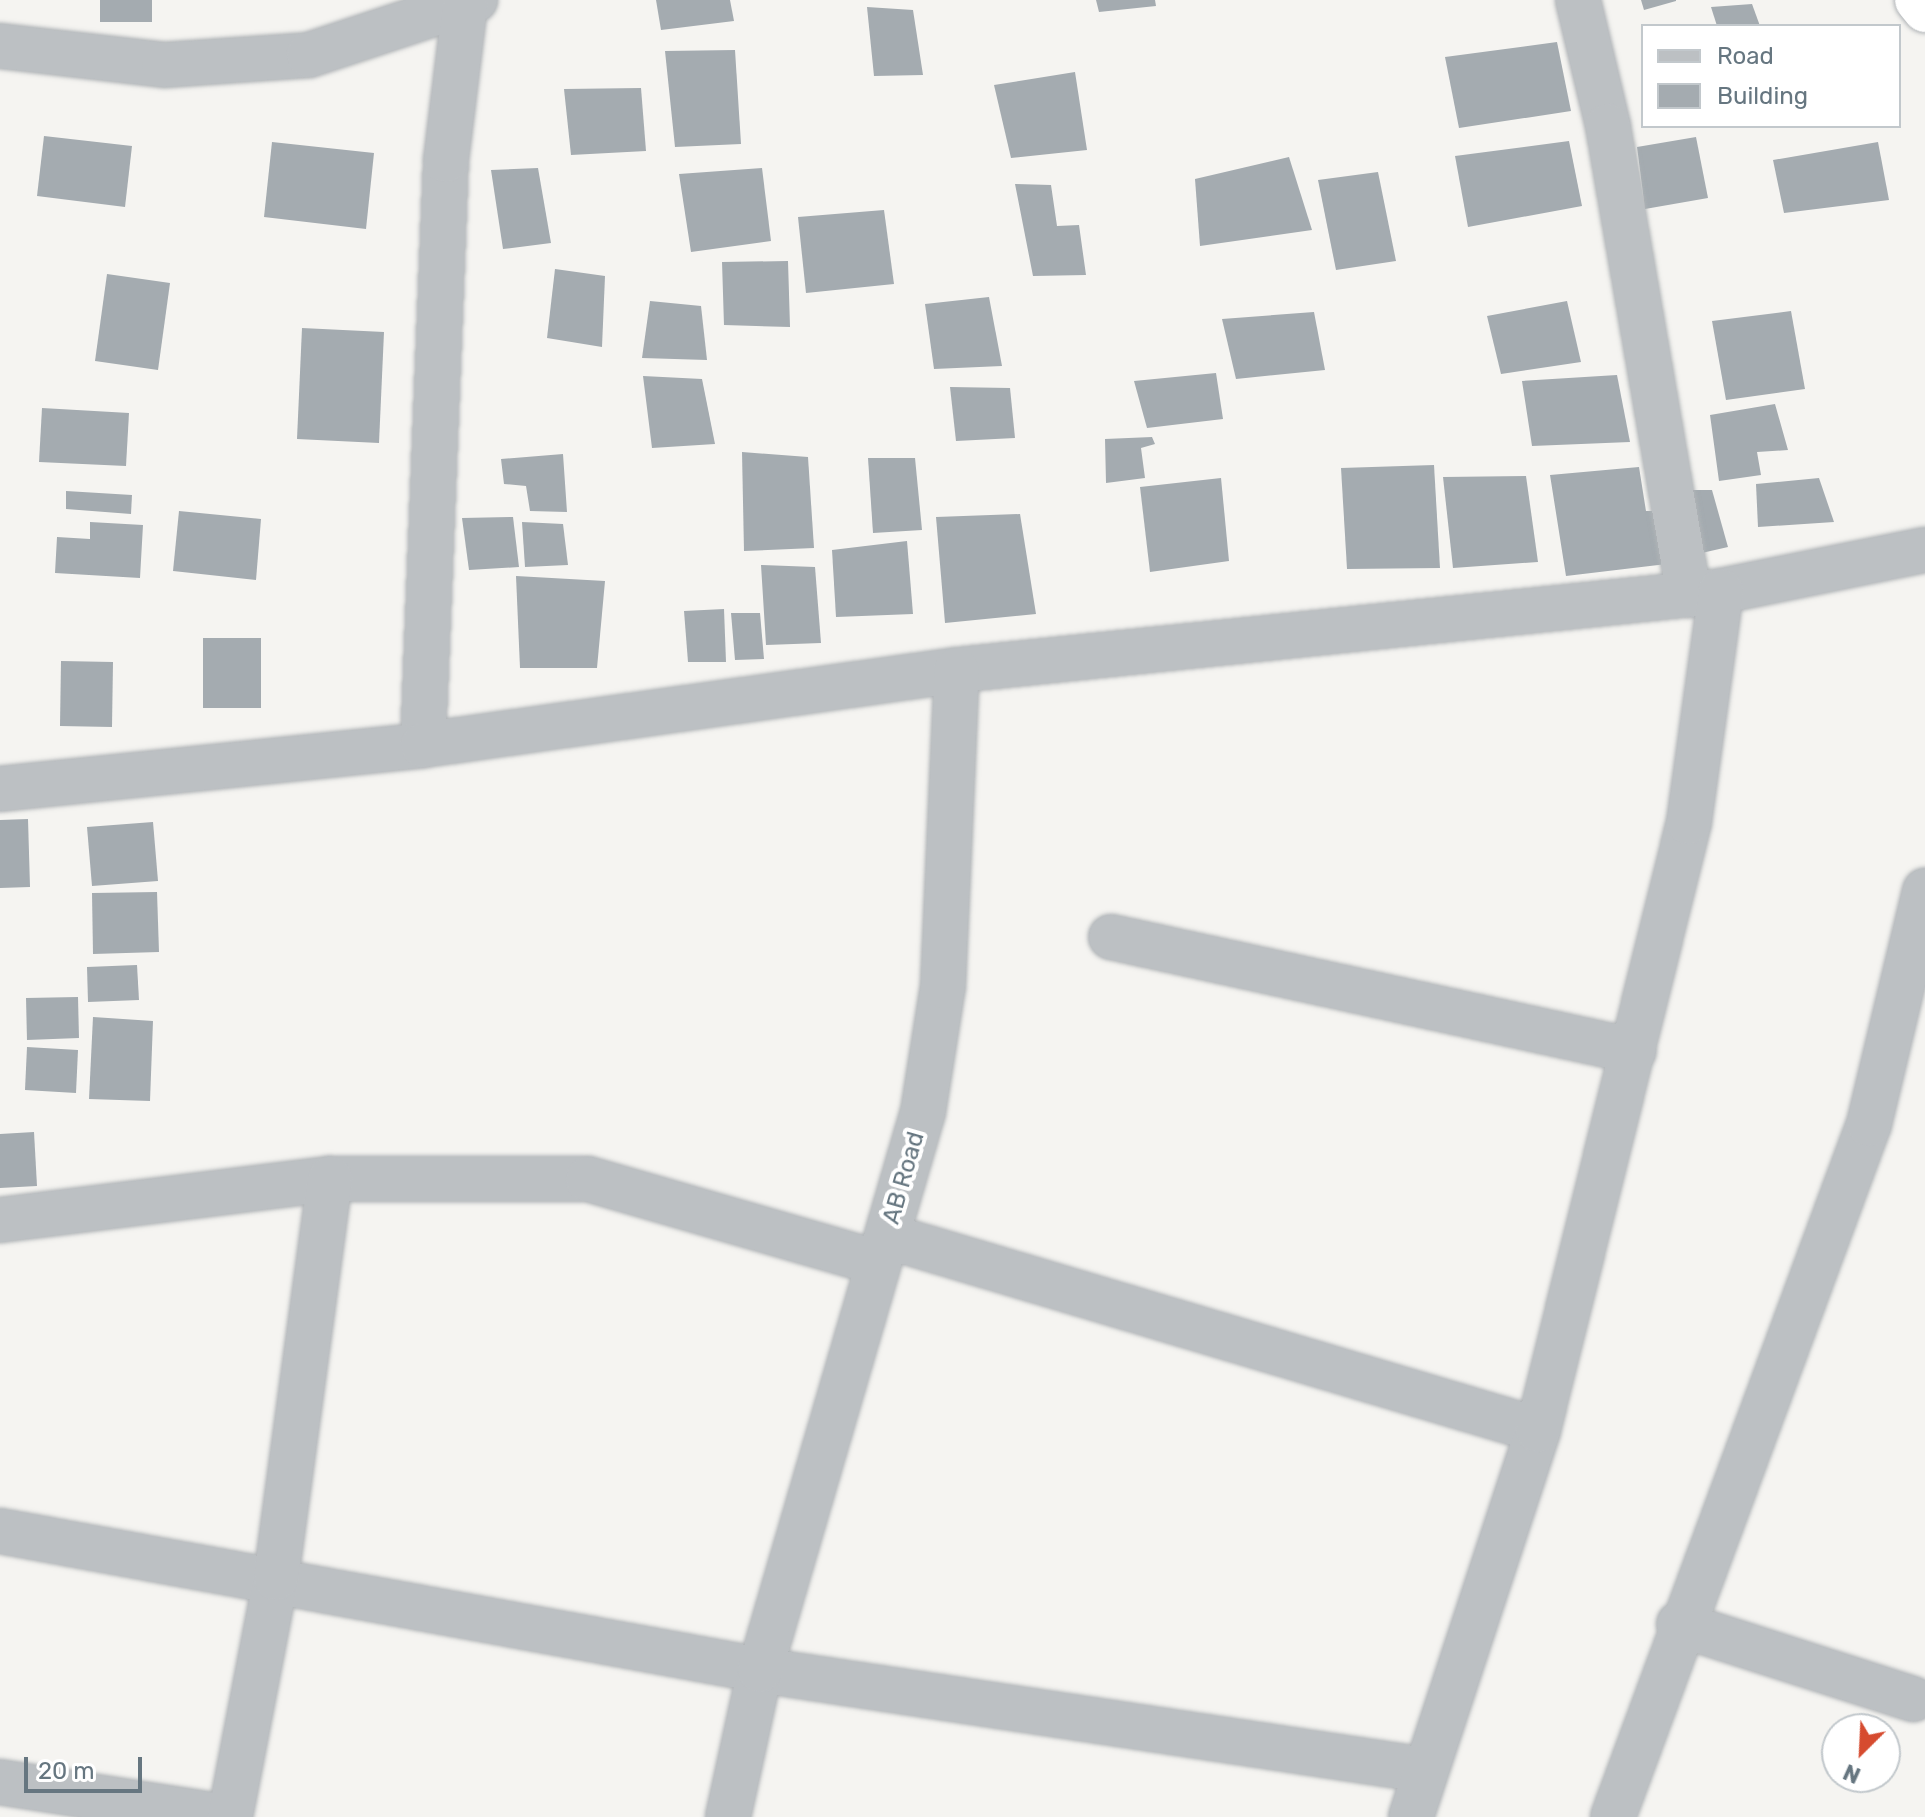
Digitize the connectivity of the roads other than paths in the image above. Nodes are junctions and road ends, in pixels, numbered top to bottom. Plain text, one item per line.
1 (1578, 0) edge
2 (1917, 0) edge
3 (470, 3) edge
4 (1925, 10) edge
5 (0, 46) edge
6 (1925, 550) edge
7 (1705, 593) junction
8 (957, 670) junction
9 (423, 745) junction
10 (0, 789) edge
11 (1925, 891) edge
12 (1111, 937) dead end
13 (1634, 1051) junction
14 (330, 1179) junction
15 (0, 1220) edge
16 (881, 1249) junction
17 (1538, 1430) junction
18 (0, 1531) edge
19 (276, 1578) junction
20 (1679, 1624) junction
21 (760, 1670) junction
22 (1913, 1699) dead end
23 (1425, 1770) junction
24 (0, 1782) edge
25 (228, 1817) edge
26 (728, 1817) edge
27 (1411, 1817) edge
28 (1613, 1817) edge

1 - 7 street
2 - 4 highway
3 - 5 street
3 - 9 street
6 - 7 street
7 - 8 street
7 - 13 street
8 - 9 street
8 - 16 street, AB Road
9 - 10 street
11 - 20 street
12 - 13 street
13 - 17 street
14 - 15 street
14 - 16 street
14 - 19 street
16 - 17 street
16 - 21 street, AB Road
17 - 23 street
18 - 19 street
19 - 21 street
19 - 25 street
20 - 22 street
20 - 28 street
21 - 23 street
21 - 26 street, AB Road
23 - 27 street
24 - 25 street

